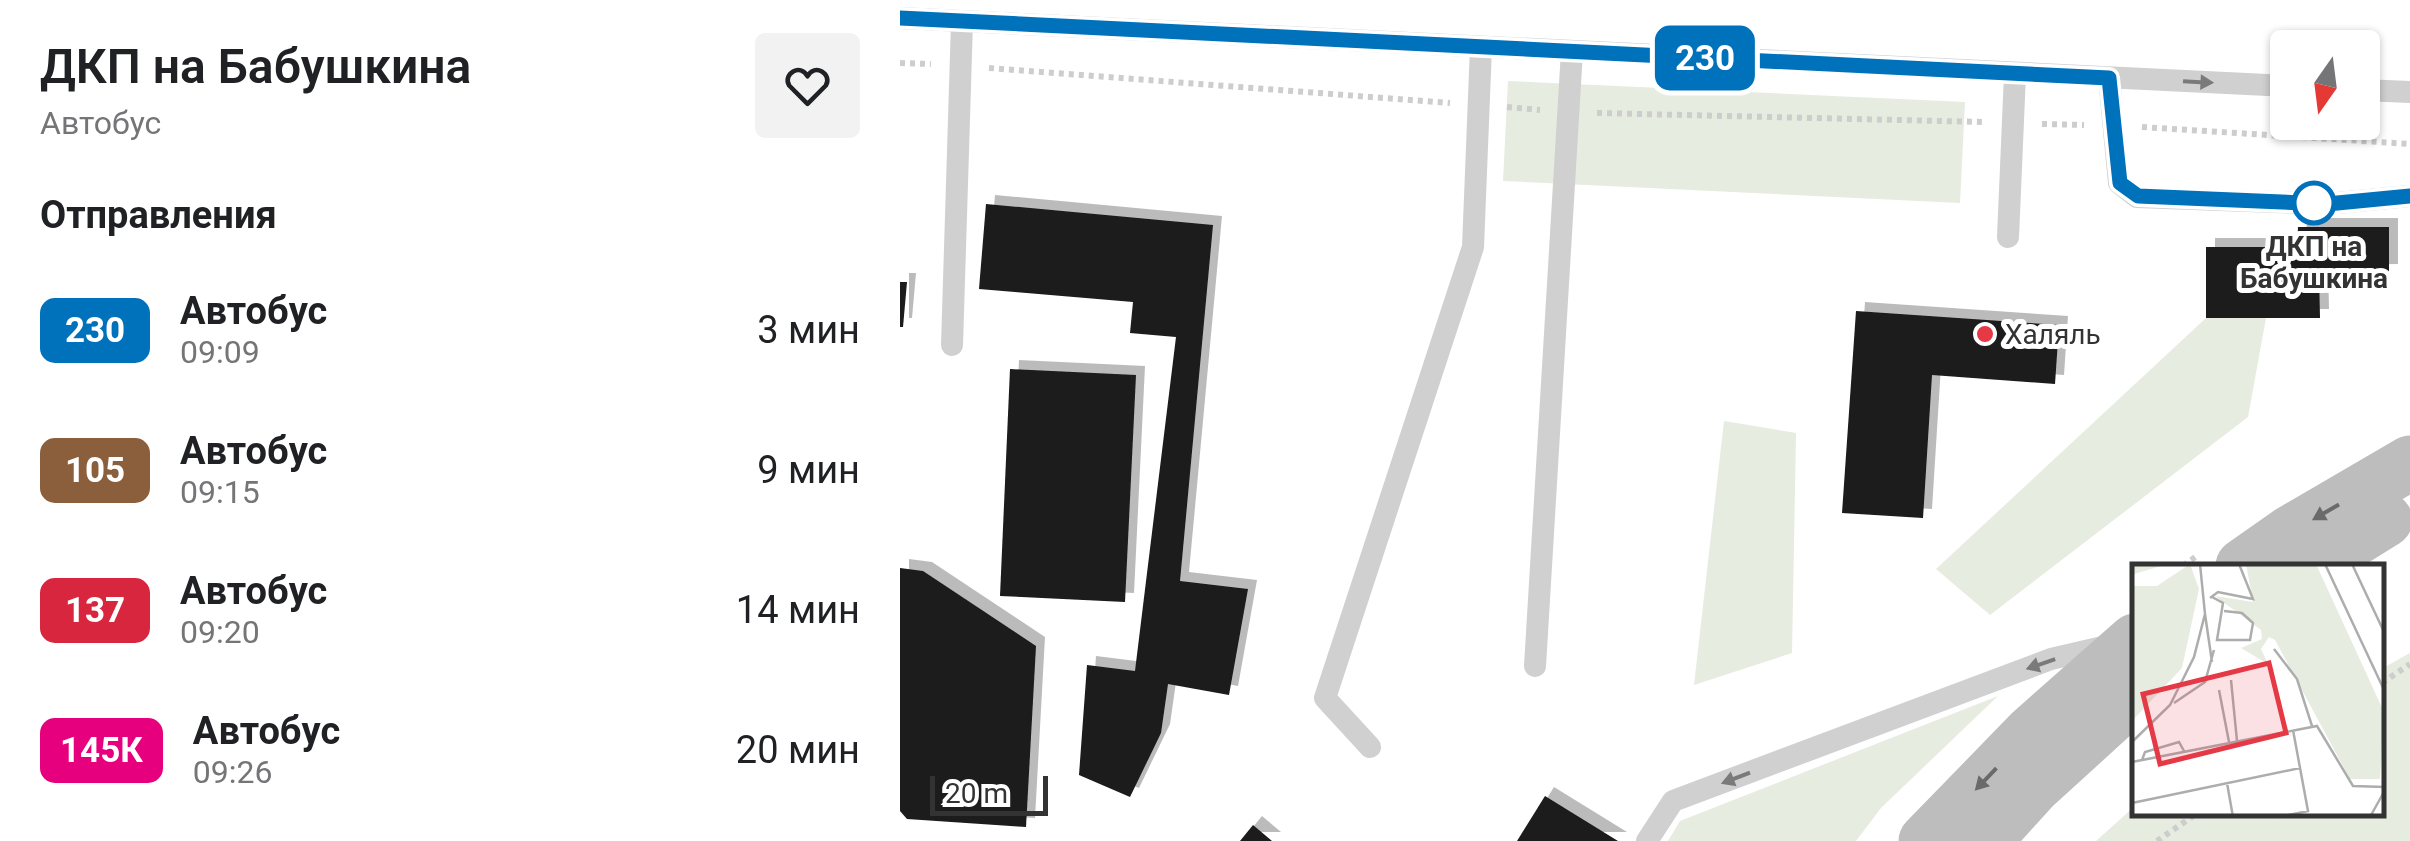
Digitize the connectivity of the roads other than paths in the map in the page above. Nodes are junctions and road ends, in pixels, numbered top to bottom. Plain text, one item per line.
1 (900, 18) edge
2 (962, 22) junction
3 (1481, 47) junction
4 (1572, 52) junction
5 (2016, 74) junction
6 (2109, 78) junction
7 (2270, 85) edge
8 (2380, 91) edge
9 (2410, 92) edge
10 (2410, 196) edge
11 (2008, 236) dead end
12 (952, 345) dead end
13 (2410, 463) edge
14 (2410, 506) edge
15 (2246, 564) edge
16 (2314, 564) edge
17 (2132, 642) edge
18 (2132, 644) edge
19 (1535, 666) dead end
20 (2132, 697) edge
21 (1370, 747) dead end
22 (1648, 841) edge
23 (1926, 841) edge
24 (1984, 841) edge

1 - 2 lane
2 - 3 lane
2 - 12 lane
3 - 4 lane
3 - 21 lane
4 - 5 lane
4 - 19 lane
5 - 6 lane
5 - 11 lane
6 -> 7 lane
6 - 10 lane
8 - 9 lane
13 -> 15 main road
14 - 16 main road
17 -> 22 lane
18 -> 23 main road
20 - 24 main road

